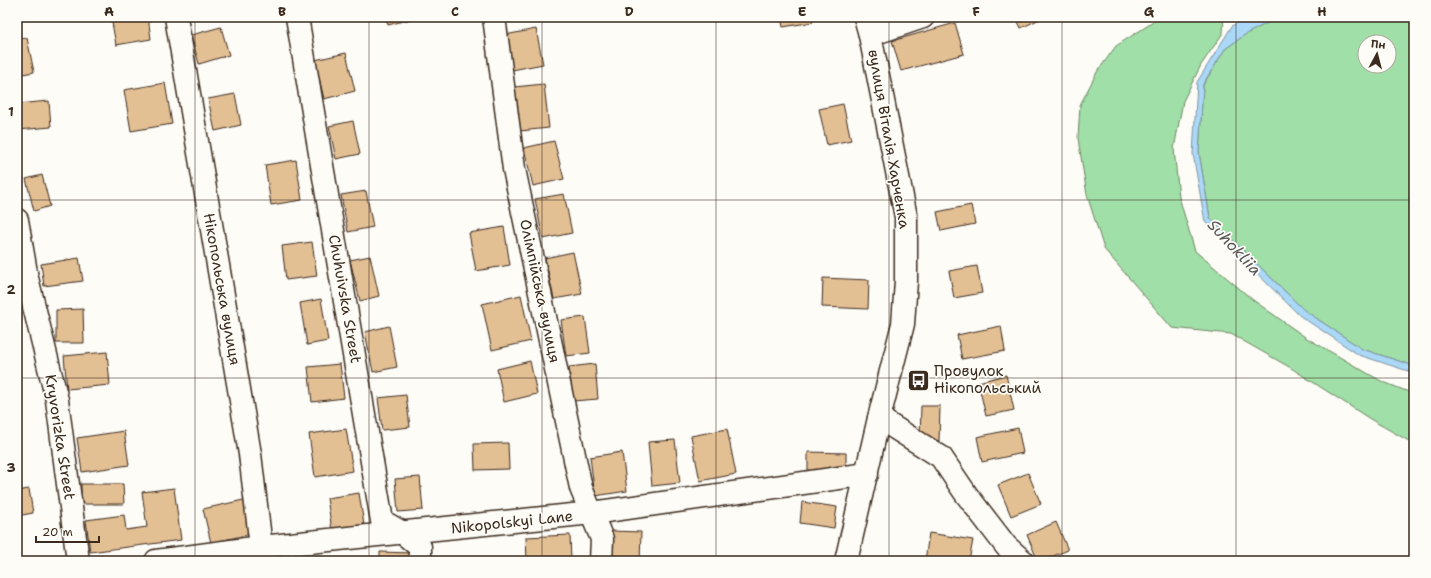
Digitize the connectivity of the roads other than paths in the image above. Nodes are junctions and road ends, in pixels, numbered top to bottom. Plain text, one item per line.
1 (176, 17) edge
2 (297, 17) edge
3 (494, 17) edge
4 (923, 17) edge
5 (867, 26) edge
6 (17, 220) edge
7 (879, 418) junction
8 (866, 474) junction
9 (592, 513) junction
10 (403, 533) junction
11 (261, 554) edge
12 (78, 561) edge
13 (156, 561) edge
14 (420, 561) edge
15 (601, 561) edge
16 (846, 561) edge
17 (1023, 561) edge

1 - 11 street, Нікопольська вулиця
2 - 10 street, Chuhuivska Street
3 - 9 street, Олімпійська вулиця
4 - 5 street
5 - 7 street, вулиця Віталія Харченка
6 - 12 street, Kryvorizka Street
7 - 8 street, вулиця Віталія Харченка
7 - 17 street
8 - 9 street, Nikopolskyi Lane
8 - 16 street, вулиця Віталія Харченка
9 - 10 street, Nikopolskyi Lane
9 - 15 street, Олімпійська вулиця
10 - 11 street, Nikopolskyi Lane
10 - 14 street, Chuhuivska Street
11 - 13 street, Nikopolskyi Lane

